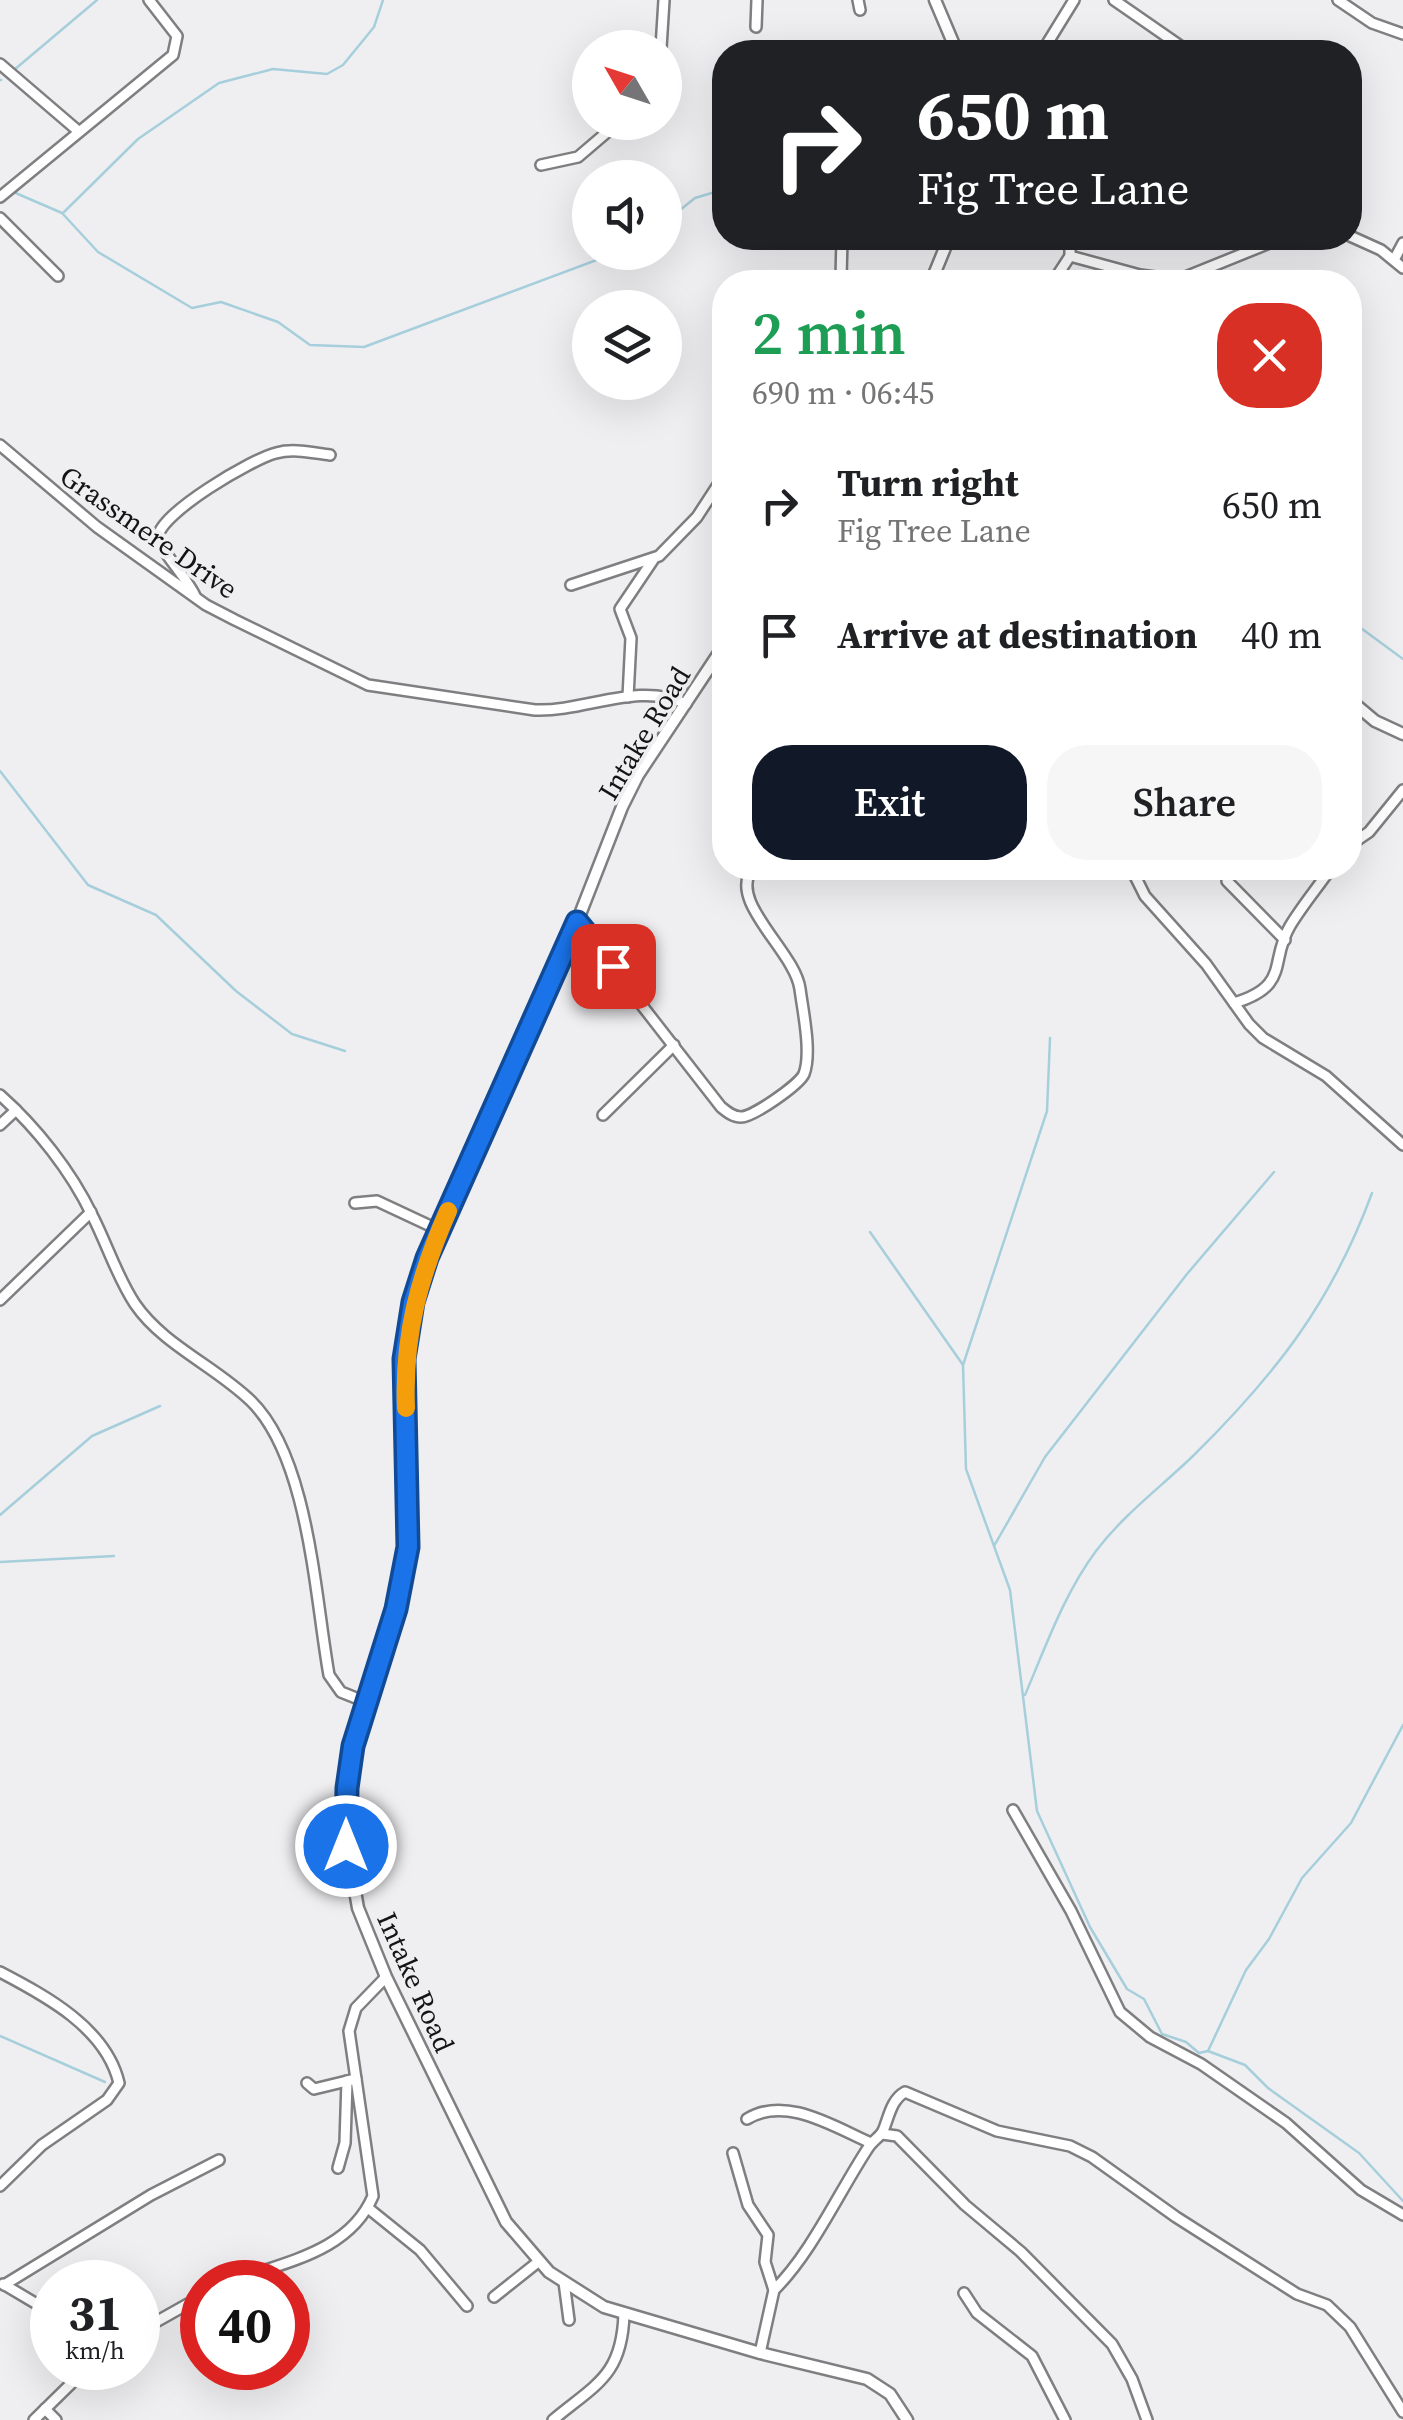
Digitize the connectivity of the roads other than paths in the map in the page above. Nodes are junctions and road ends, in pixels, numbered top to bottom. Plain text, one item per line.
1 (149, 0) edge
2 (664, 0) edge
3 (757, 0) edge
4 (935, 0) edge
5 (1074, 0) edge
6 (1114, 0) edge
7 (1338, 0) edge
8 (756, 26) dead end
9 (662, 30) edge
10 (1403, 34) edge
11 (951, 40) edge
12 (1049, 40) edge
13 (1172, 40) edge
14 (0, 64) edge
15 (78, 130) junction
16 (598, 140) edge
17 (541, 164) dead end
18 (0, 196) edge
19 (0, 218) edge
20 (1362, 243) edge
21 (1403, 244) edge
22 (1070, 250) edge
23 (1252, 250) edge
24 (1070, 256) junction
25 (1394, 260) junction
26 (1403, 268) edge
27 (1061, 270) edge
28 (1119, 270) edge
29 (1203, 270) edge
30 (58, 276) dead end
31 (0, 446) edge
32 (330, 455) dead end
33 (712, 495) edge
34 (652, 560) junction
35 (571, 584) dead end
36 (196, 598) junction
37 (712, 664) edge
38 (628, 697) junction
39 (686, 704) junction
40 (1362, 710) edge
41 (1403, 734) edge
42 (1403, 790) edge
43 (1362, 837) edge
44 (747, 880) edge
45 (1137, 880) edge
46 (1227, 880) dead end
47 (1322, 880) edge
48 (577, 922) junction
49 (1284, 940) junction
50 (1234, 1003) junction
51 (674, 1045) junction
52 (0, 1095) edge
53 (16, 1110) junction
54 (602, 1115) dead end
55 (0, 1124) edge
56 (1403, 1145) edge
57 (355, 1202) dead end
58 (91, 1212) junction
59 (440, 1230) junction
60 (0, 1300) edge
61 (366, 1702) junction
62 (1013, 1810) dead end
63 (0, 1972) edge
64 (386, 1977) junction
65 (351, 2080) junction
66 (307, 2083) dead end
67 (747, 2118) dead end
68 (882, 2134) junction
69 (870, 2143) junction
70 (733, 2153) dead end
71 (219, 2160) dead end
72 (338, 2168) dead end
73 (0, 2186) edge
74 (368, 2208) junction
75 (1403, 2215) edge
76 (288, 2260) edge
77 (538, 2262) junction
78 (564, 2282) junction
79 (2, 2284) edge
80 (774, 2290) junction
81 (964, 2292) dead end
82 (494, 2297) dead end
83 (30, 2300) edge
84 (467, 2306) dead end
85 (624, 2314) junction
86 (569, 2320) dead end
87 (760, 2354) junction
88 (64, 2390) edge
89 (45, 2409) junction
90 (1403, 2412) edge
91 (901, 2416) edge
92 (34, 2420) edge
93 (56, 2420) edge
94 (553, 2420) edge
95 (1064, 2420) edge
96 (1147, 2420) edge

1 - 15 street
2 - 9 street
3 - 8 street
4 - 11 street
5 - 12 street
6 - 13 street
7 - 10 street
14 - 15 street
15 - 18 street
16 - 17 street
19 - 30 street
20 - 25 street
21 - 25 street
22 - 24 street
23 - 29 street
24 - 27 street
24 - 28 street
25 - 26 street
31 - 36 street, Grassmere Drive
32 - 36 street
33 - 34 street
34 - 35 street
34 - 38 street
36 - 38 street, Grassmere Drive
37 - 39 street, Intake Road
38 - 39 street, Grassmere Drive
39 - 48 street, Intake Road
40 - 41 street
42 - 43 street
44 - 51 street
45 - 50 street
46 - 49 street
47 - 49 street
48 - 51 street
48 - 59 street, Intake Road
49 - 50 street
50 - 56 street
51 - 54 street
52 - 53 street
53 - 55 street
53 - 58 street
57 - 59 street
58 - 60 street
58 - 61 street
59 - 61 street, Intake Road
61 - 64 street, Intake Road
62 - 75 street
63 - 73 street
64 - 65 street
64 - 77 street, Intake Road
65 - 66 street
65 - 72 street
65 - 74 street
67 - 69 street
68 - 69 street
68 - 90 street
68 - 96 street
69 - 80 street
70 - 80 street
71 - 79 street
74 - 76 street
74 - 84 street
77 - 78 street, Intake Road
77 - 82 street
78 - 85 street, Intake Road
78 - 86 street
79 - 83 street
80 - 87 street
81 - 95 street
85 - 87 street, Intake Road
85 - 94 street
87 - 91 street, Intake Road
88 - 89 street
89 - 92 street
89 - 93 street

